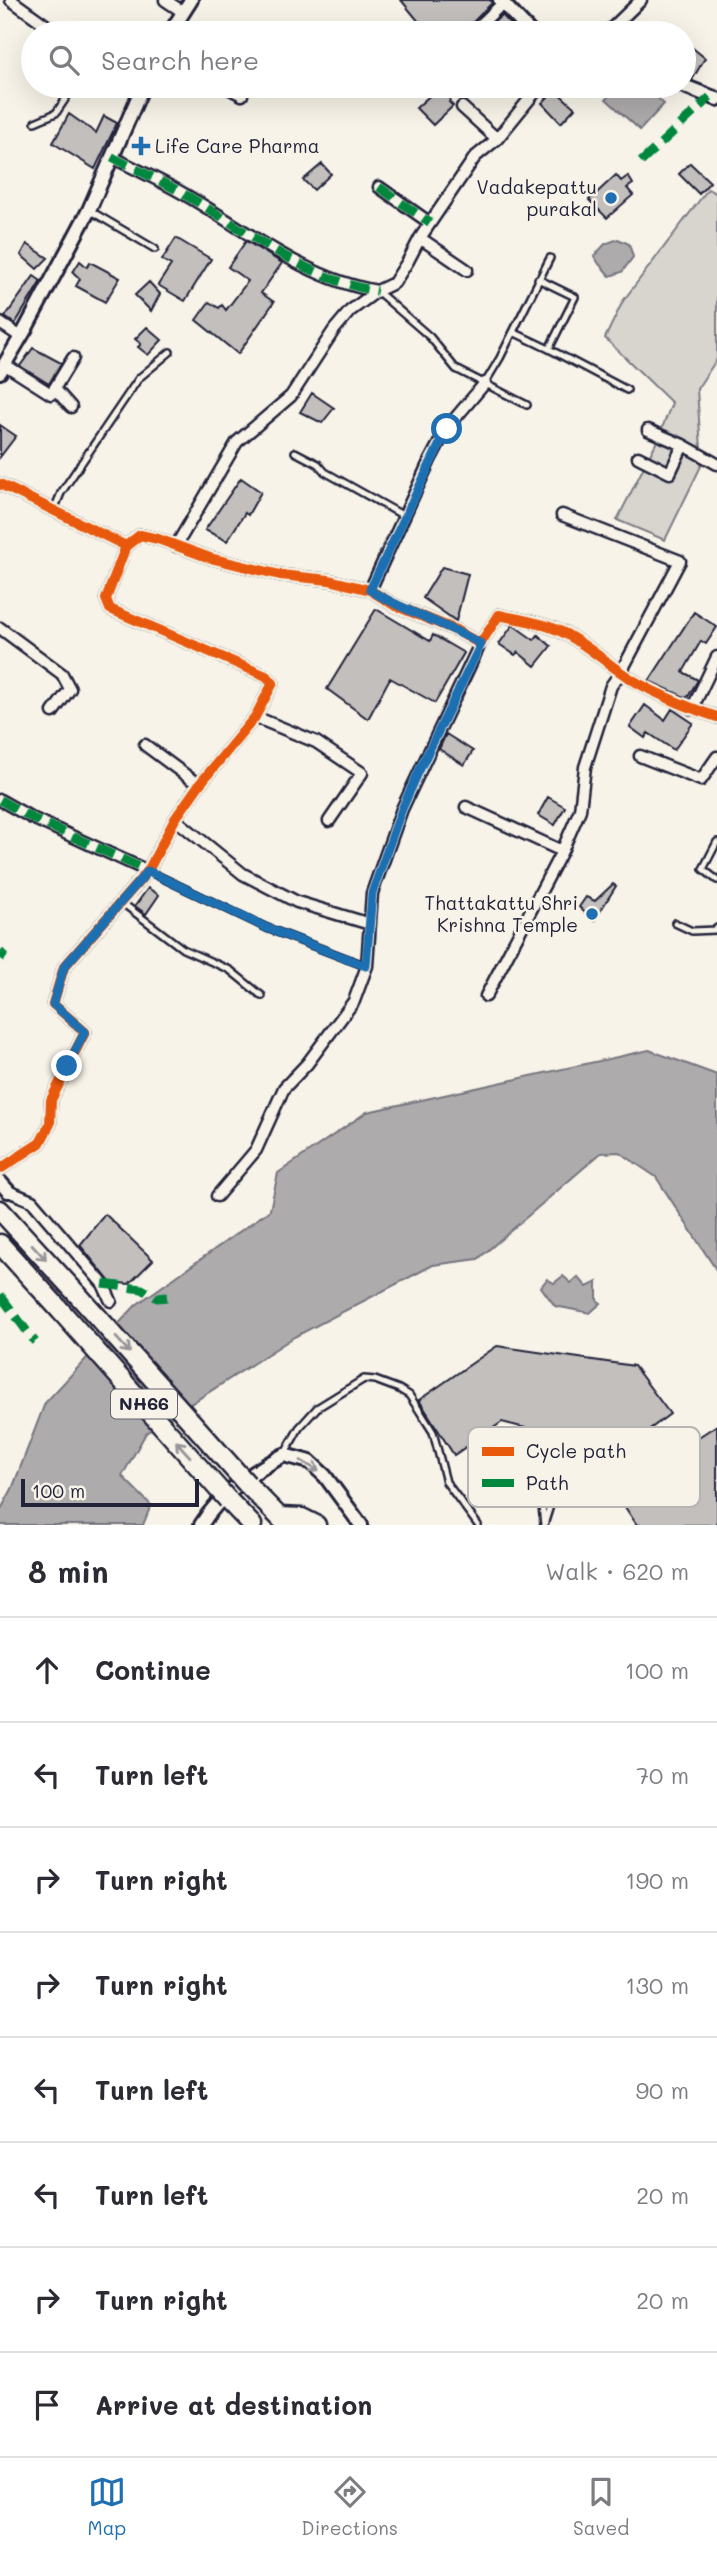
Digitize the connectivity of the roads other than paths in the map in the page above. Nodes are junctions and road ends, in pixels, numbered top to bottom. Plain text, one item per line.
1 (12, 0) edge
2 (165, 0) edge
3 (191, 0) edge
4 (641, 0) edge
5 (502, 2) edge
6 (183, 12) junction
7 (41, 21) edge
8 (177, 21) edge
9 (484, 21) edge
10 (520, 21) edge
11 (619, 21) edge
12 (696, 90) edge
13 (716, 97) edge
14 (66, 98) edge
15 (137, 98) edge
16 (530, 98) edge
17 (462, 107) dead end
18 (35, 122) dead end
19 (497, 139) junction
20 (111, 157) junction
21 (379, 187) dead end
22 (89, 210) junction
23 (430, 223) junction
24 (420, 237) junction
25 (155, 249) dead end
26 (550, 258) dead end
27 (467, 270) dead end
28 (538, 279) junction
29 (377, 291) junction
30 (0, 323) edge
31 (513, 332) junction
32 (21, 337) junction
33 (549, 349) junction
34 (170, 352) dead end
35 (74, 358) dead end
36 (2, 368) edge
37 (485, 383) junction
38 (55, 389) junction
39 (627, 390) dead end
40 (527, 405) dead end
41 (71, 407) dead end
42 (648, 429) dead end
43 (683, 445) junction
44 (295, 452) dead end
45 (638, 457) dead end
46 (717, 464) edge
47 (0, 484) edge
48 (54, 510) junction
49 (562, 514) dead end
50 (404, 516) junction
51 (127, 546) junction
52 (176, 546) junction
53 (370, 590) junction
54 (0, 628) edge
55 (481, 644) junction
56 (717, 657) edge
57 (621, 672) junction
58 (692, 709) junction
59 (53, 712) dead end
60 (256, 717) junction
61 (717, 717) edge
62 (145, 744) dead end
63 (640, 756) dead end
64 (717, 757) edge
65 (199, 785) junction
66 (0, 800) edge
67 (466, 807) dead end
68 (176, 819) junction
69 (329, 821) dead end
70 (717, 842) edge
71 (562, 851) junction
72 (148, 871) junction
73 (717, 880) edge
74 (121, 902) junction
75 (675, 923) dead end
76 (370, 924) junction
77 (717, 928) edge
78 (366, 966) junction
79 (262, 996) dead end
80 (486, 996) dead end
81 (0, 1169) edge
82 (4, 1186) edge
83 (217, 1196) dead end
84 (0, 1210) edge
85 (0, 1244) edge
86 (111, 1301) dead end
87 (284, 1455) junction
88 (542, 1507) edge
89 (550, 1507) edge
90 (283, 1521) edge
91 (201, 1525) edge
92 (252, 1525) edge
93 (316, 1525) edge
94 (361, 1525) edge
95 (478, 1525) edge
96 (544, 1525) edge

1 - 7 street
2 - 6 street
3 - 6 street
4 - 11 street
5 - 9 street
5 - 10 street
6 - 8 street
12 - 13 street
14 - 18 lane
15 - 20 street
16 - 19 street
17 - 19 street
19 - 23 street
20 - 22 street
20 - 29 street
21 - 23 street
22 - 25 lane
22 - 32 street
23 - 24 street
24 - 27 street
24 - 29 street
26 - 28 lane
28 - 31 lane
28 - 33 lane
29 - 37 lane
29 - 52 street
30 - 32 street
31 - 33 lane
31 - 37 lane
32 - 36 street
33 - 39 lane
34 - 48 lane
35 - 38 street
36 - 38 street
37 - 40 lane
37 - 50 street
38 - 41 street
42 - 43 street
43 - 45 street
43 - 46 street
44 - 50 lane
47 - 48 street
48 - 51 street
49 - 57 street
50 - 53 street
51 - 52 street
51 - 60 street
52 - 53 street
53 - 55 street
54 - 59 street
55 - 57 street
55 - 76 street
56 - 58 street
57 - 58 street
57 - 71 street
58 - 61 street
60 - 65 street
60 - 69 street
62 - 65 street
63 - 64 street
65 - 68 street
66 - 72 street
67 - 71 street
68 - 72 street
68 - 76 street
70 - 73 lane
71 - 80 street
72 - 74 street
72 - 78 lane
74 - 79 lane
74 - 81 street
75 - 77 lane
76 - 78 street
78 - 83 street
82 - 86 street
84 -> 90 highway, NH66, bridge
92 -> 85 highway, NH66, bridge
87 - 91 street
87 -> 94 street
87 - 95 lane
88 - 96 lane
89 - 96 lane
90 - 93 highway

